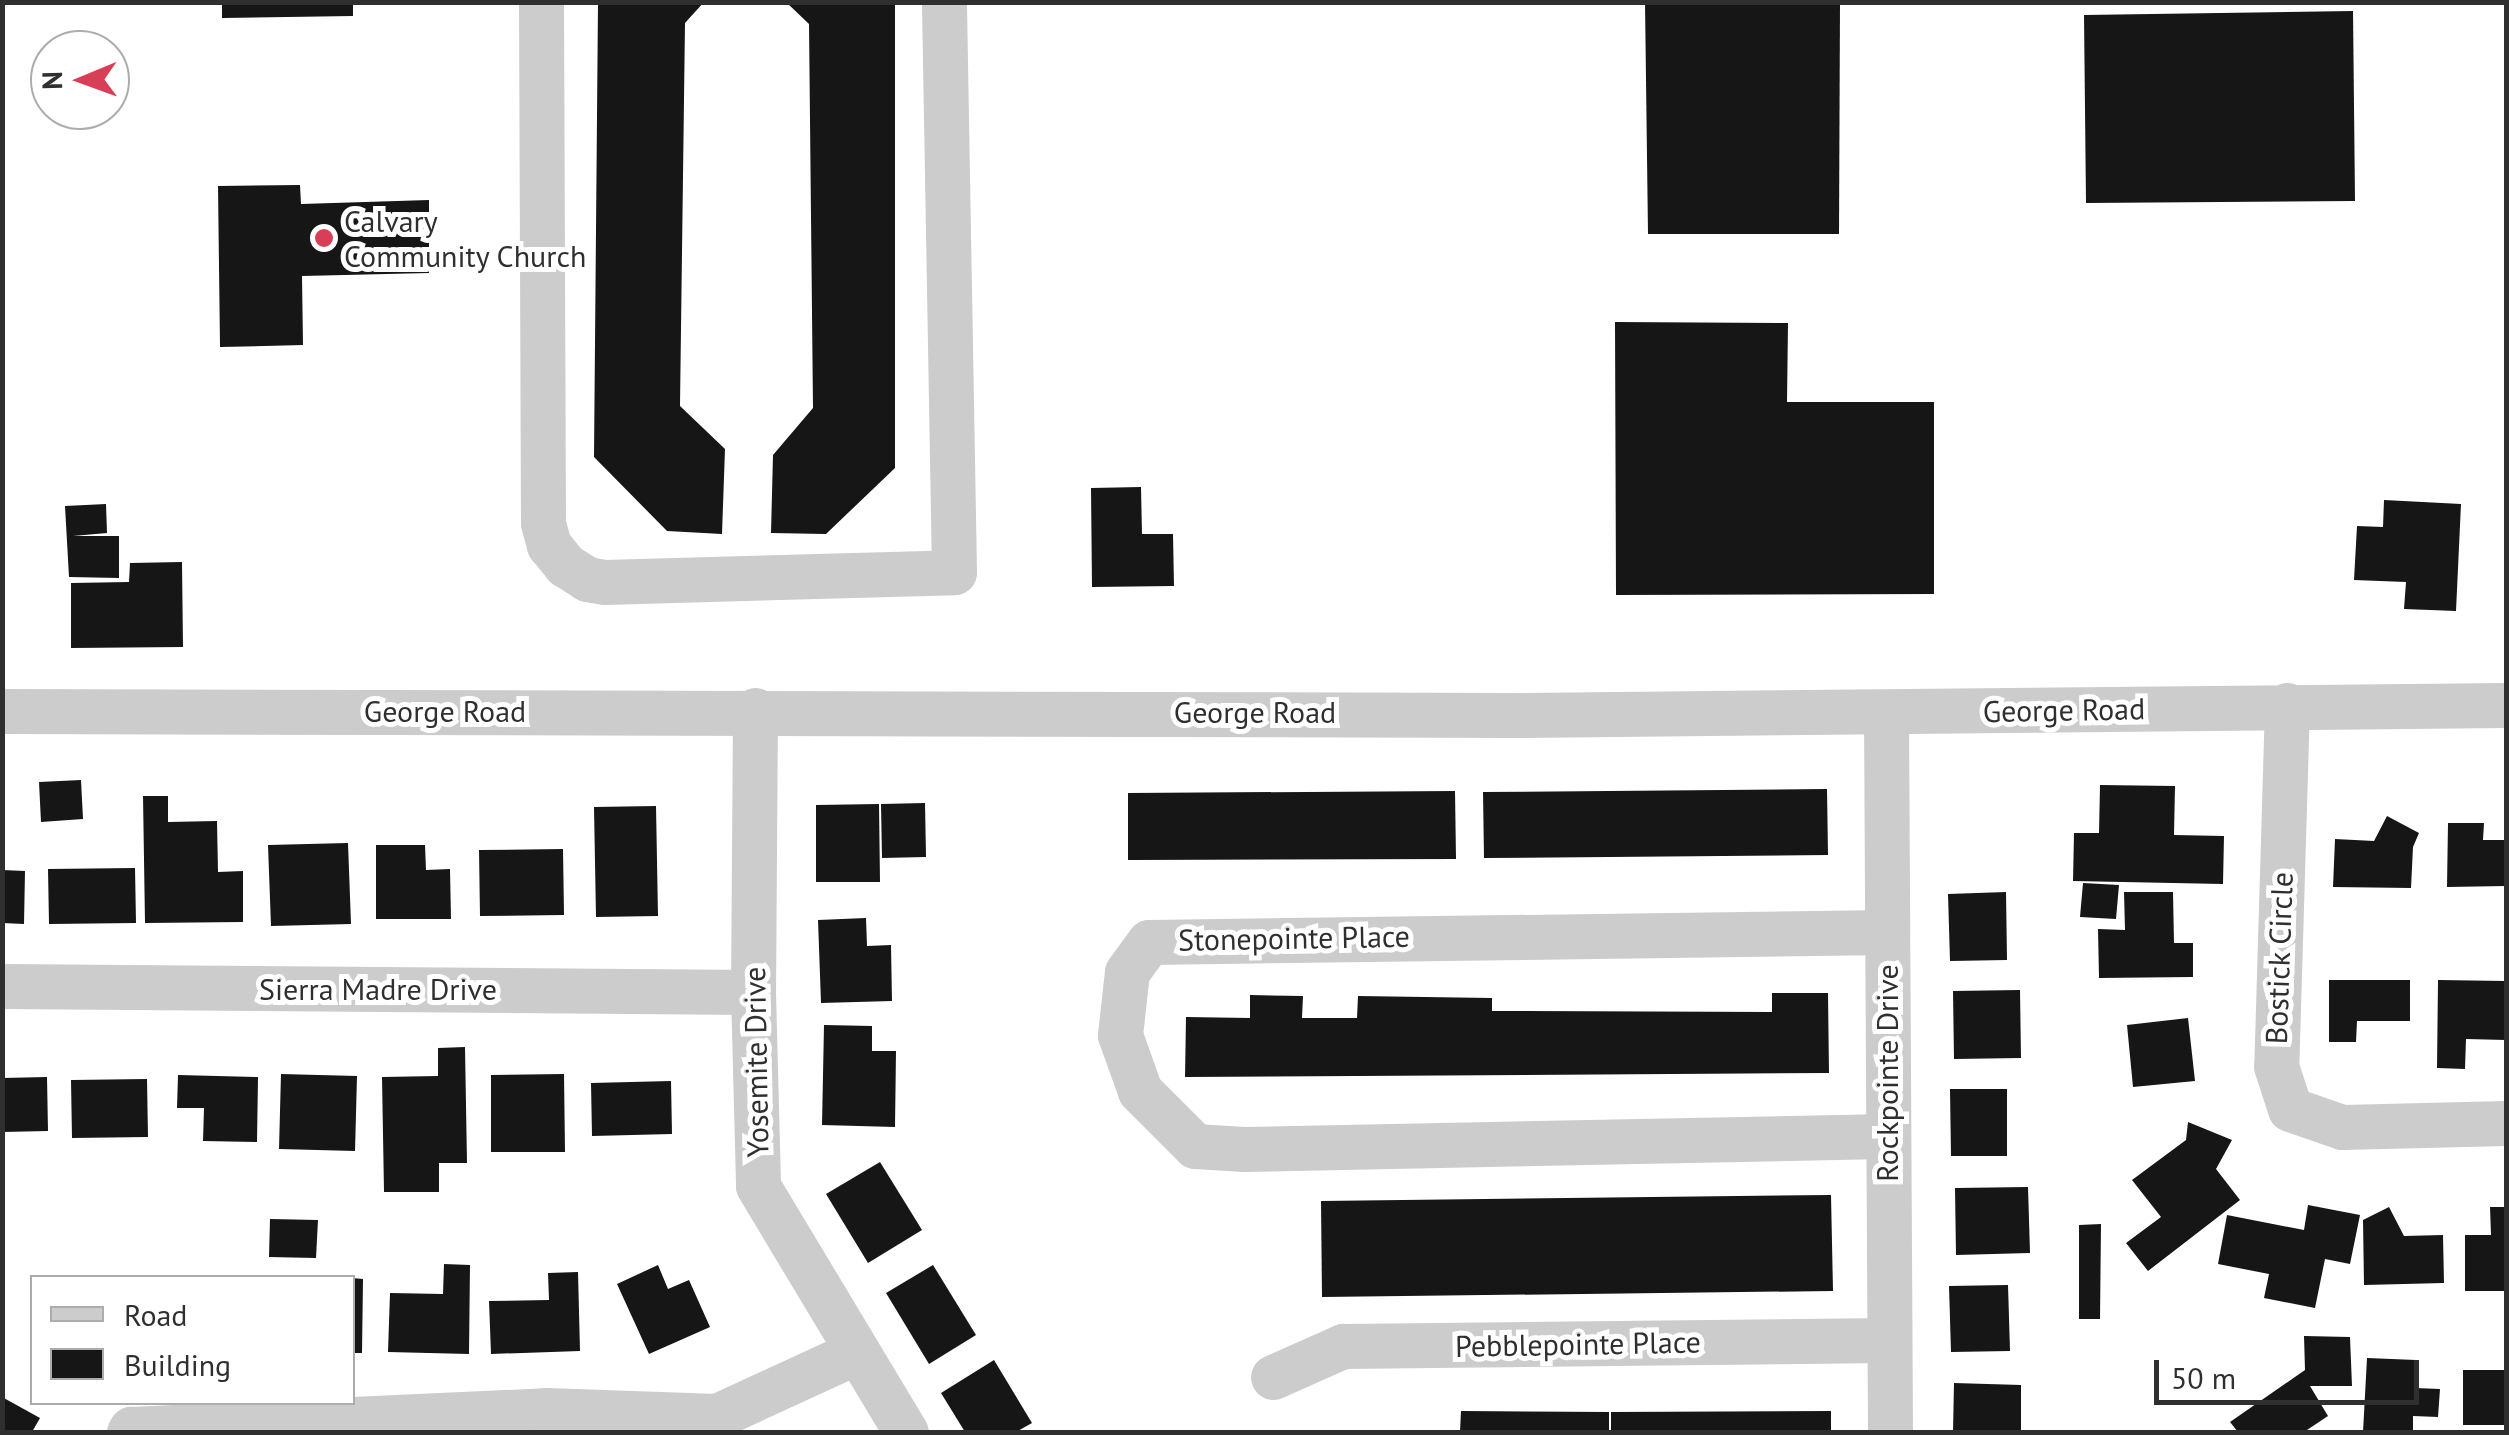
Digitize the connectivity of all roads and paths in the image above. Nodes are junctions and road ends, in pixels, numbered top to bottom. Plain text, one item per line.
1 (541, 2) edge
2 (944, 2) edge
3 (2287, 705) junction
4 (2506, 705) edge
5 (755, 710) junction
6 (2, 711) edge
7 (1886, 714) junction
8 (1887, 932) junction
9 (2, 986) edge
10 (753, 992) junction
11 (2506, 1122) edge
12 (1886, 1136) junction
13 (1888, 1340) junction
14 (856, 1352) junction
15 (1274, 1377) dead end
16 (546, 1422) edge
17 (129, 1432) edge
18 (906, 1432) edge
19 (1890, 1432) edge

1 - 2 street
3 - 4 street, George Road
3 - 7 street, George Road
3 - 11 street, Bostick Circle
5 - 6 street, George Road
5 - 7 street, George Road
5 - 10 street, Yosemite Drive
7 - 8 street, Rockpointe Drive
8 - 12 street, Rockpointe Drive
8 - 12 street, Stonepointe Place
9 - 10 street, Sierra Madre Drive
10 - 14 street, Yosemite Drive
12 - 13 street, Rockpointe Drive
13 - 15 street, Pebblepointe Place
13 - 19 street, Rockpointe Drive
14 - 16 street
14 - 18 street, Yosemite Drive
16 - 17 street

